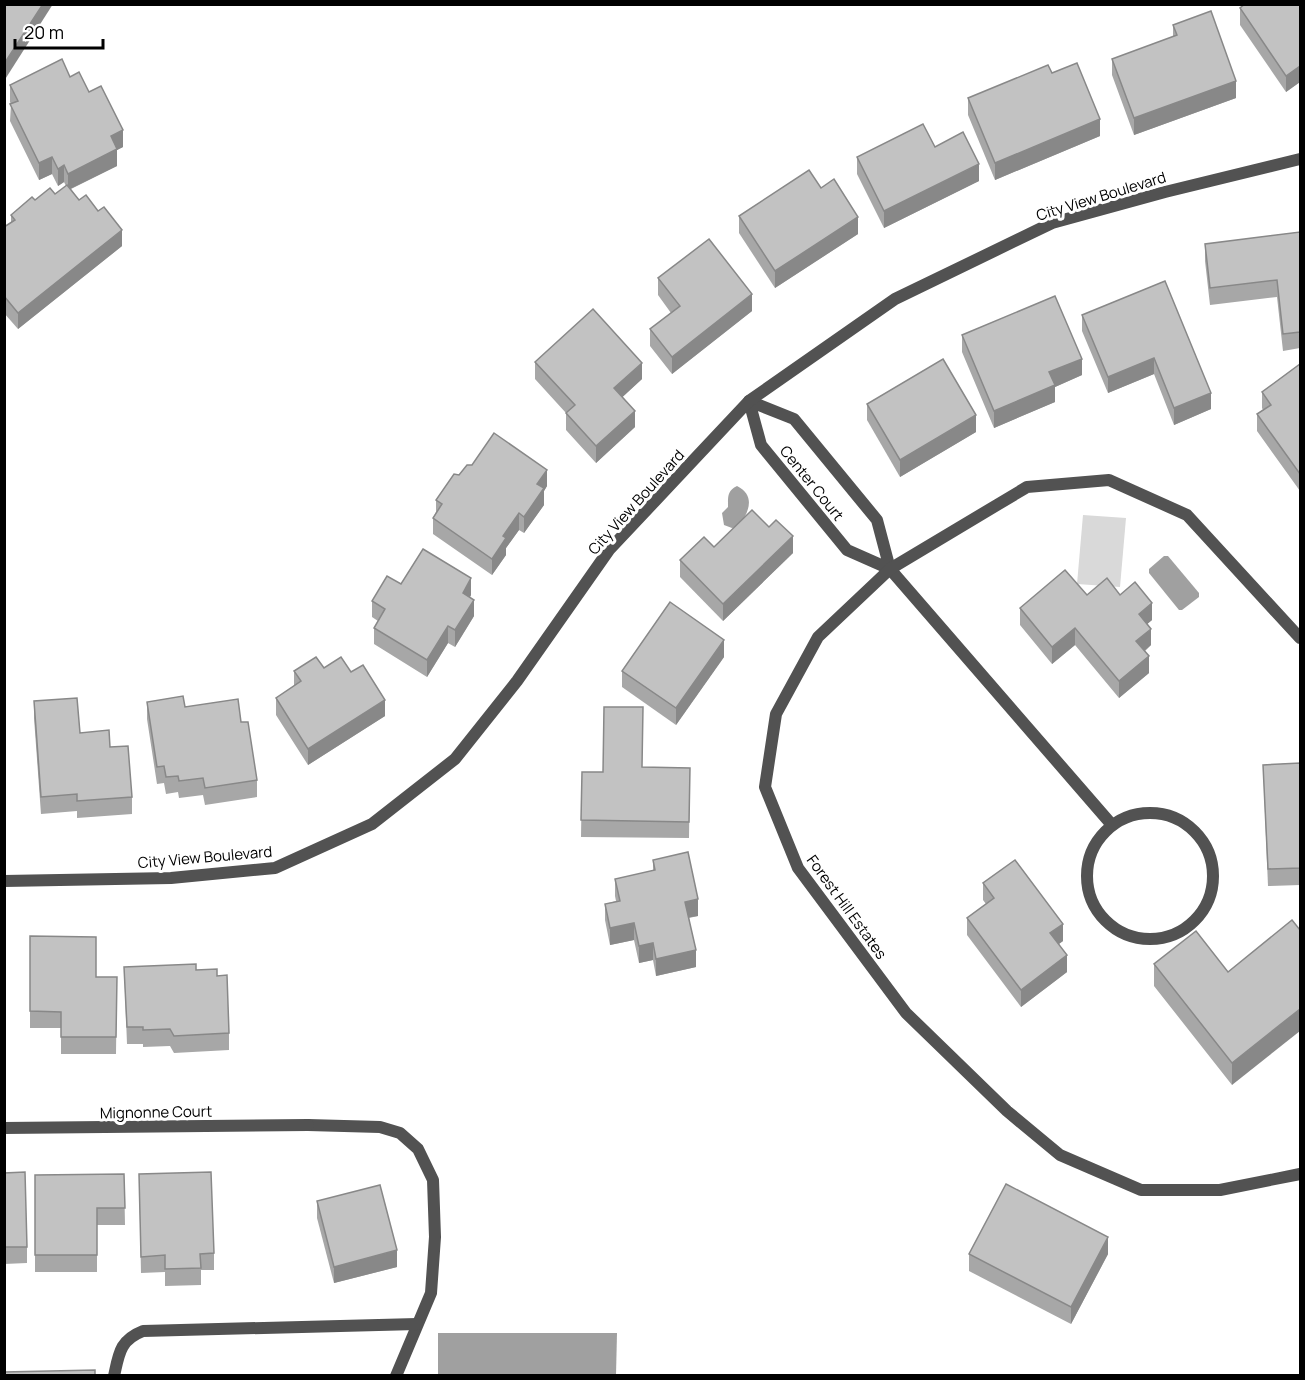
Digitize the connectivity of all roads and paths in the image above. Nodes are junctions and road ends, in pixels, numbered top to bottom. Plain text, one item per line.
1 (1300, 159) edge
2 (749, 401) junction
3 (890, 569) junction
4 (1300, 638) edge
5 (1112, 825) junction
6 (4, 880) edge
7 (4, 1128) edge
8 (1300, 1174) edge
9 (417, 1324) junction
10 (114, 1376) edge
11 (396, 1376) edge

1 - 2 street, City View Boulevard
2 - 3 street, Center Court
2 - 3 street, Center Court
2 - 6 street, City View Boulevard
3 - 4 street, Forest Hill Estates
3 - 5 street, Center Court
3 - 8 street, Forest Hill Estates
5 - 5 street
7 - 9 street, Mignonne Court
9 - 10 street
9 - 11 street, Mignonne Court

